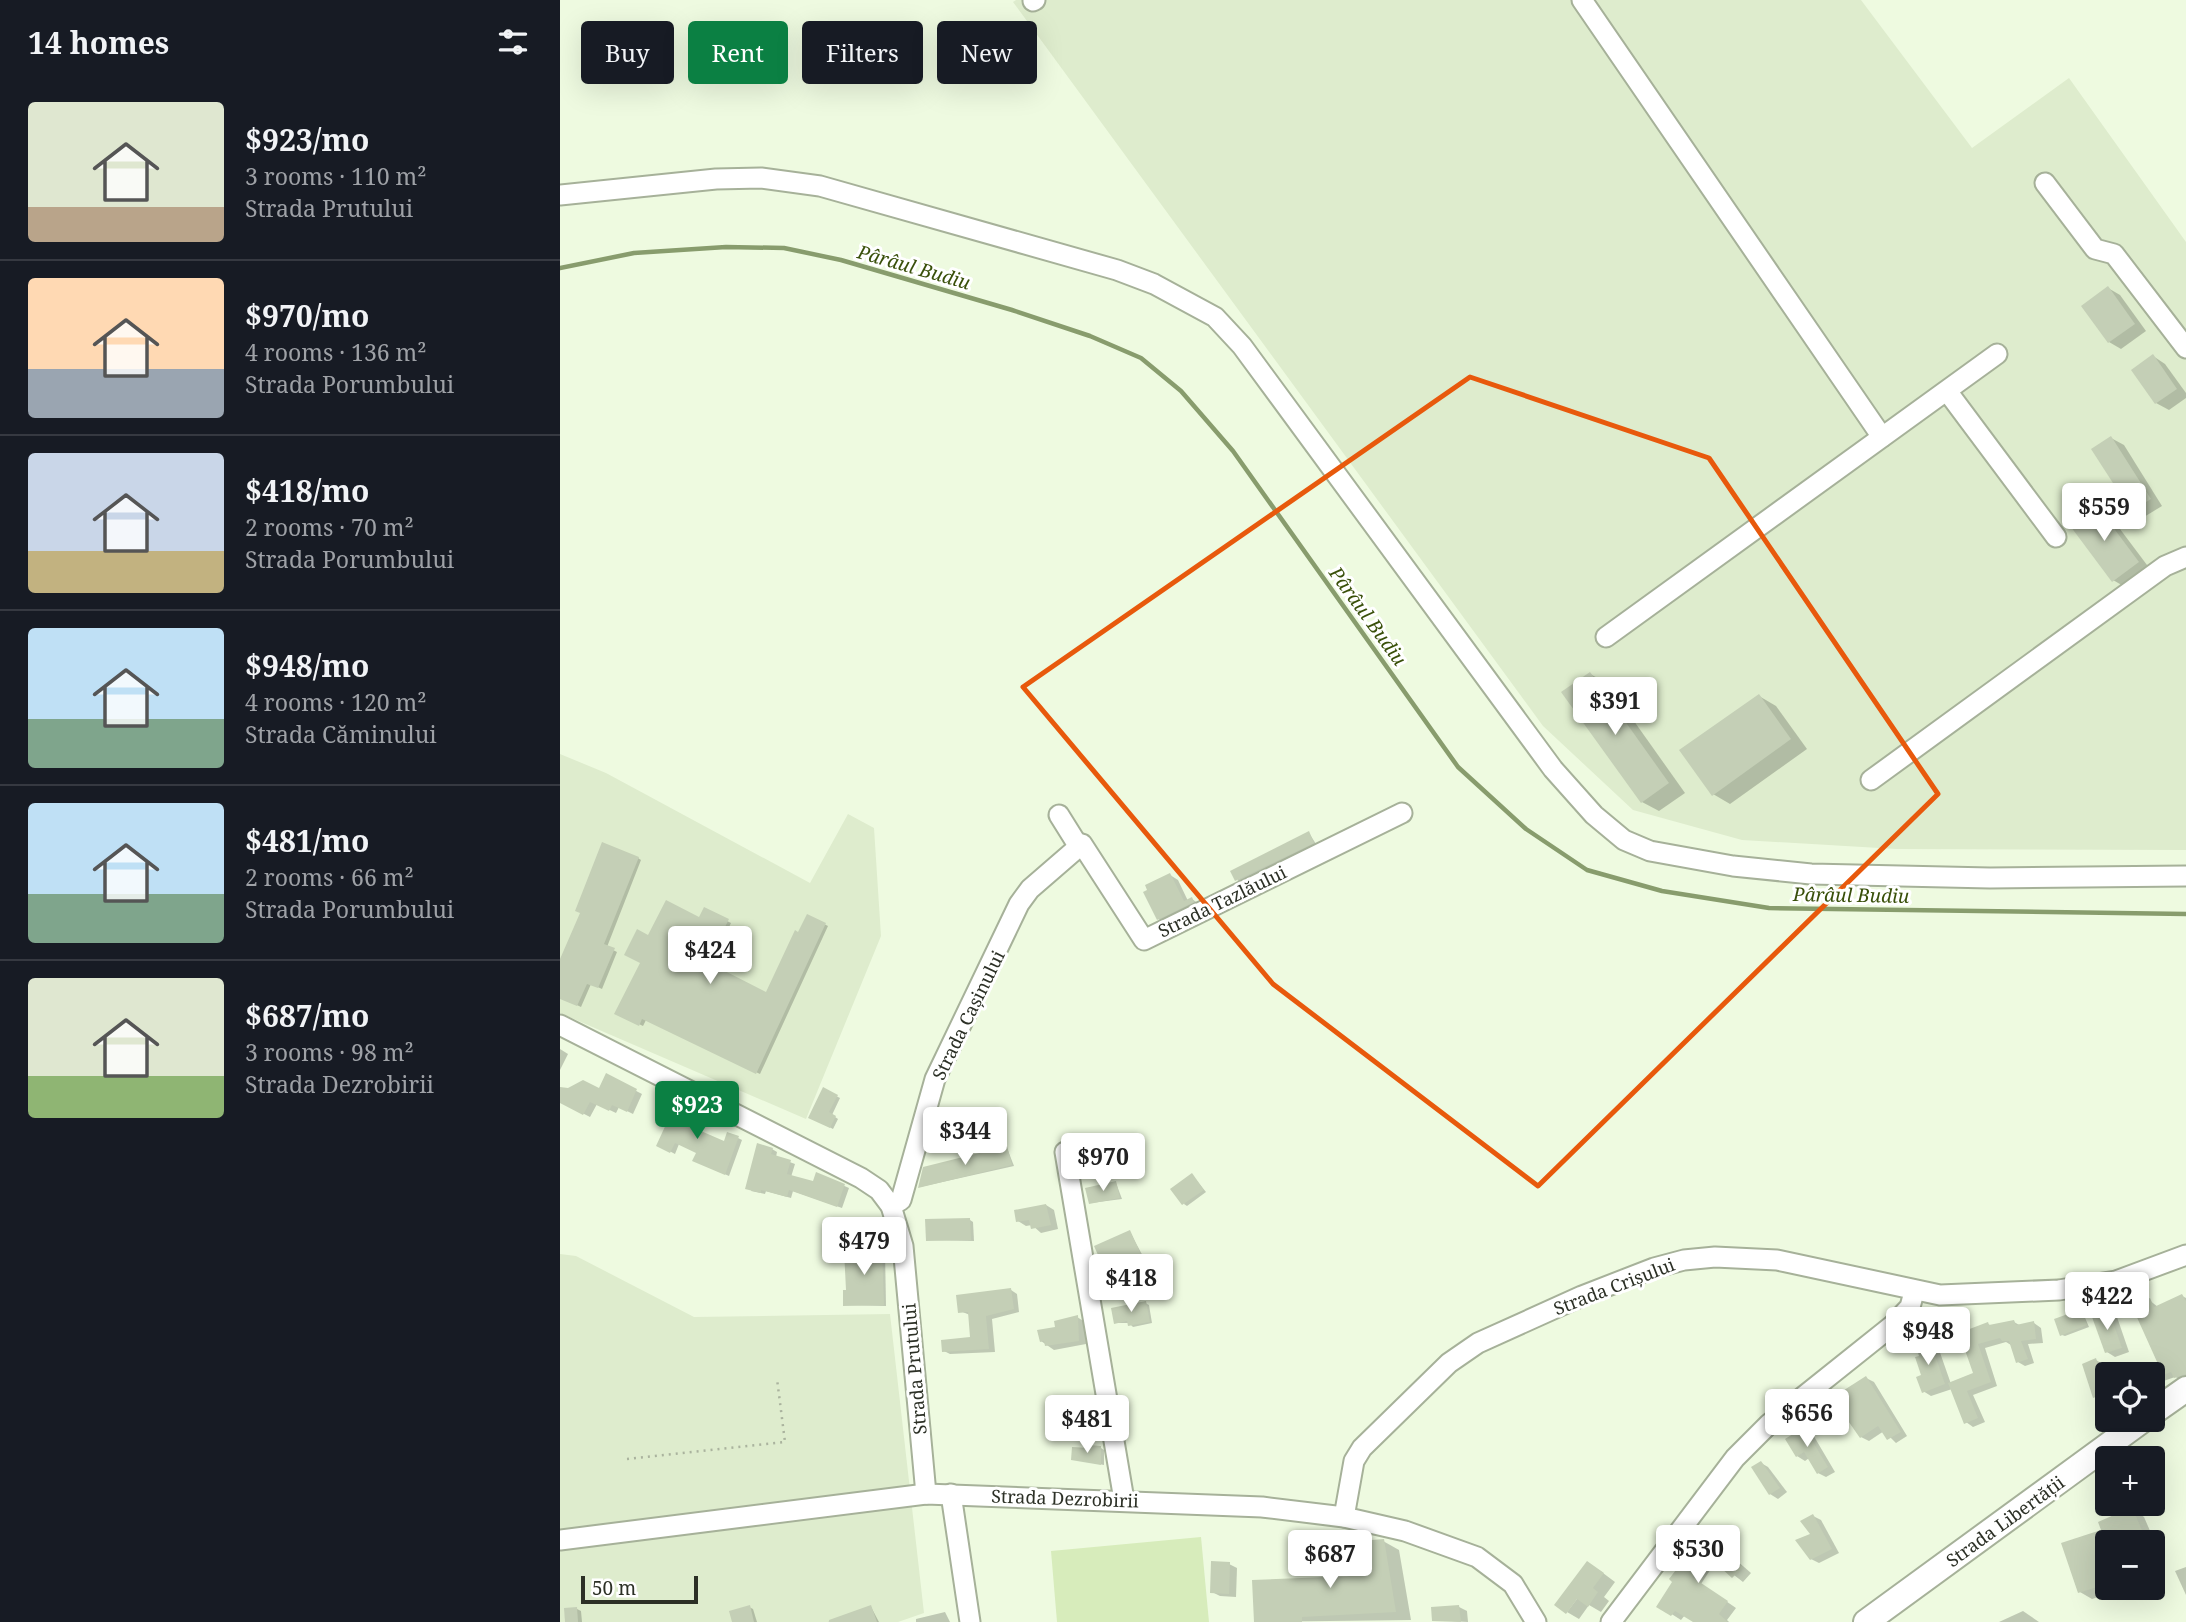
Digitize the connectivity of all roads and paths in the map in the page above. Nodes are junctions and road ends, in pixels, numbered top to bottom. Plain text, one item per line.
1 (1582, 0) edge
2 (2045, 183) dead end
3 (560, 195) edge
4 (2186, 348) edge
5 (1997, 354) dead end
6 (1947, 391) junction
7 (1882, 437) junction
8 (2056, 537) dead end
9 (2186, 558) edge
10 (1606, 637) dead end
11 (1871, 780) dead end
12 (1402, 813) dead end
13 (1059, 815) dead end
14 (1081, 846) junction
15 (2186, 876) edge
16 (560, 1025) edge
17 (1065, 1152) dead end
18 (891, 1206) junction
19 (2186, 1255) edge
20 (1914, 1292) junction
21 (777, 1379) dead end
22 (2186, 1389) edge
23 (2165, 1404) edge
24 (2126, 1432) edge
25 (627, 1459) dead end
26 (926, 1494) junction
27 (951, 1494) junction
28 (1124, 1500) junction
29 (1344, 1517) junction
30 (560, 1540) edge
31 (970, 1622) edge
32 (1536, 1622) edge
33 (1611, 1622) edge
34 (1866, 1622) edge

1 - 7 street
2 - 4 street
3 - 15 street
5 - 6 street
6 - 7 street
6 - 8 street
7 - 10 street
9 - 11 street
12 - 14 street, Strada Tazlăului
13 - 14 street
14 - 18 street, Strada Cașinului
16 - 18 street, Strada Prutului
17 - 28 street
18 - 26 street, Strada Prutului
19 - 20 street, Strada Crișului
20 - 29 street, Strada Crișului
20 - 33 street
21 - 25 path
22 - 23 main road
24 - 34 main road, Strada Libertății
26 - 27 street, Strada Dezrobirii
26 - 30 street, Strada Dezrobirii
27 - 28 street, Strada Dezrobirii
27 - 31 street
28 - 29 street, Strada Dezrobirii
29 - 32 street, Strada Dezrobirii

